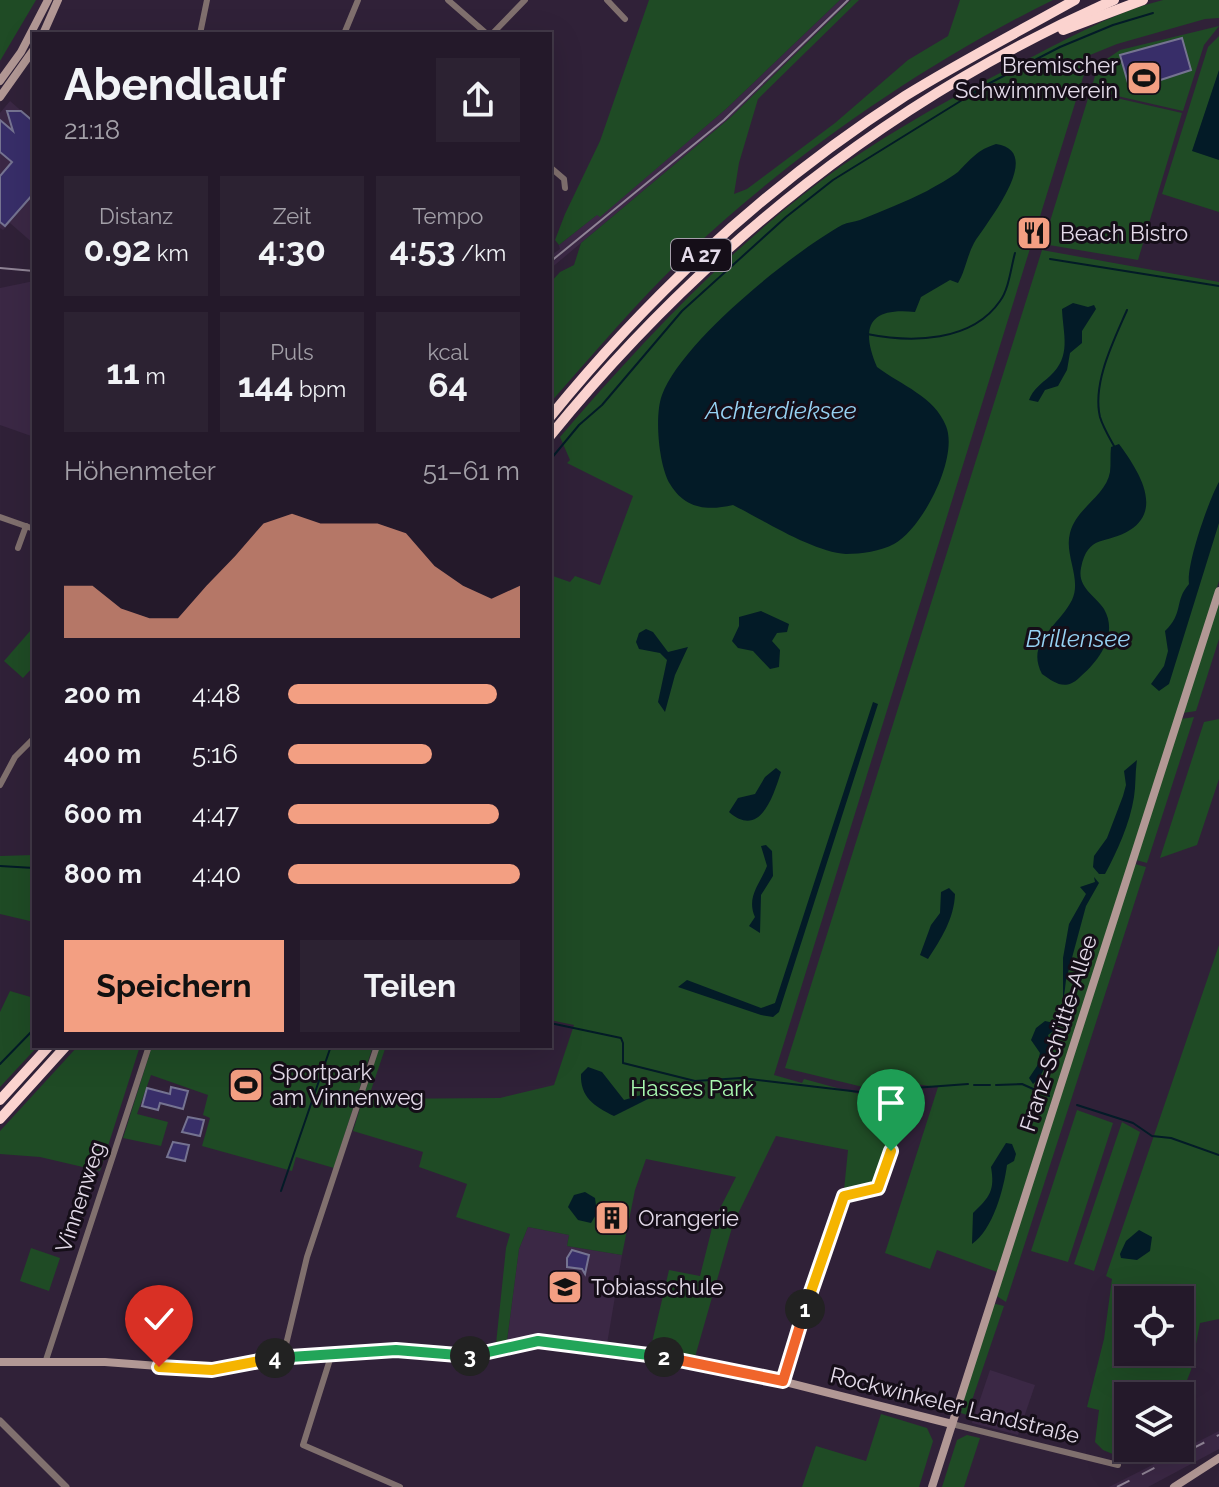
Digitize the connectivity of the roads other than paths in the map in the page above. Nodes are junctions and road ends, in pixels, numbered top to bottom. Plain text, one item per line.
1 (48, 0) edge
2 (58, 0) edge
3 (207, 0) edge
4 (358, 0) edge
5 (448, 0) edge
6 (525, 0) edge
7 (607, 0) edge
8 (1075, 0) edge
9 (1082, 0) edge
10 (1114, 0) edge
11 (1142, 0) edge
12 (1046, 16) junction
13 (625, 19) dead end
14 (44, 32) edge
15 (200, 32) edge
16 (345, 32) edge
17 (488, 32) edge
18 (492, 32) edge
19 (1020, 46) junction
20 (32, 52) edge
21 (0, 81) edge
22 (0, 97) edge
23 (552, 169) edge
24 (565, 188) dead end
25 (552, 415) edge
26 (552, 434) edge
27 (0, 517) edge
28 (26, 526) junction
29 (32, 528) edge
30 (18, 548) dead end
31 (1219, 591) edge
32 (32, 740) edge
33 (3, 769) edge
34 (0, 785) edge
35 (47, 1048) edge
36 (64, 1048) edge
37 (148, 1048) edge
38 (376, 1048) edge
39 (0, 1100) edge
40 (0, 1119) edge
41 (891, 1151) dead end
42 (332, 1353) junction
43 (283, 1357) junction
44 (46, 1360) junction
45 (0, 1362) edge
46 (783, 1381) junction
47 (0, 1421) edge
48 (952, 1424) junction
49 (1219, 1458) edge
50 (1118, 1465) dead end
51 (64, 1486) edge
52 (400, 1487) edge
53 (932, 1487) edge
54 (1174, 1487) edge

1 - 21 main road
2 - 14 main road
3 - 15 street
4 - 16 street
5 - 17 street
6 - 18 street
7 - 13 street
8 - 12 highway
9 - 12 highway, A 27
10 - 19 highway, A 27
11 - 19 highway
12 - 25 highway, A 27
19 - 26 highway, A 27
20 - 22 main road
23 - 24 street
27 - 28 street
28 - 29 street
28 - 30 street
31 - 48 main road, Franz-Schütte-Allee
32 - 33 street
33 - 34 street
35 - 39 highway
36 - 40 highway
37 - 44 street, Vinnenweg
38 - 43 street
41 - 46 street
42 - 43 main road, Rockwinkeler Landstraße
42 - 46 main road, Rockwinkeler Landstraße
42 - 52 street
43 - 44 main road, Rockwinkeler Landstraße
44 - 45 main road, Rockwinkeler Landstraße
46 - 48 main road, Rockwinkeler Landstraße
47 - 51 street
48 - 50 street, Rockwinkeler Landstraße
48 - 53 main road, Franz-Schütte-Allee
49 - 54 main road

